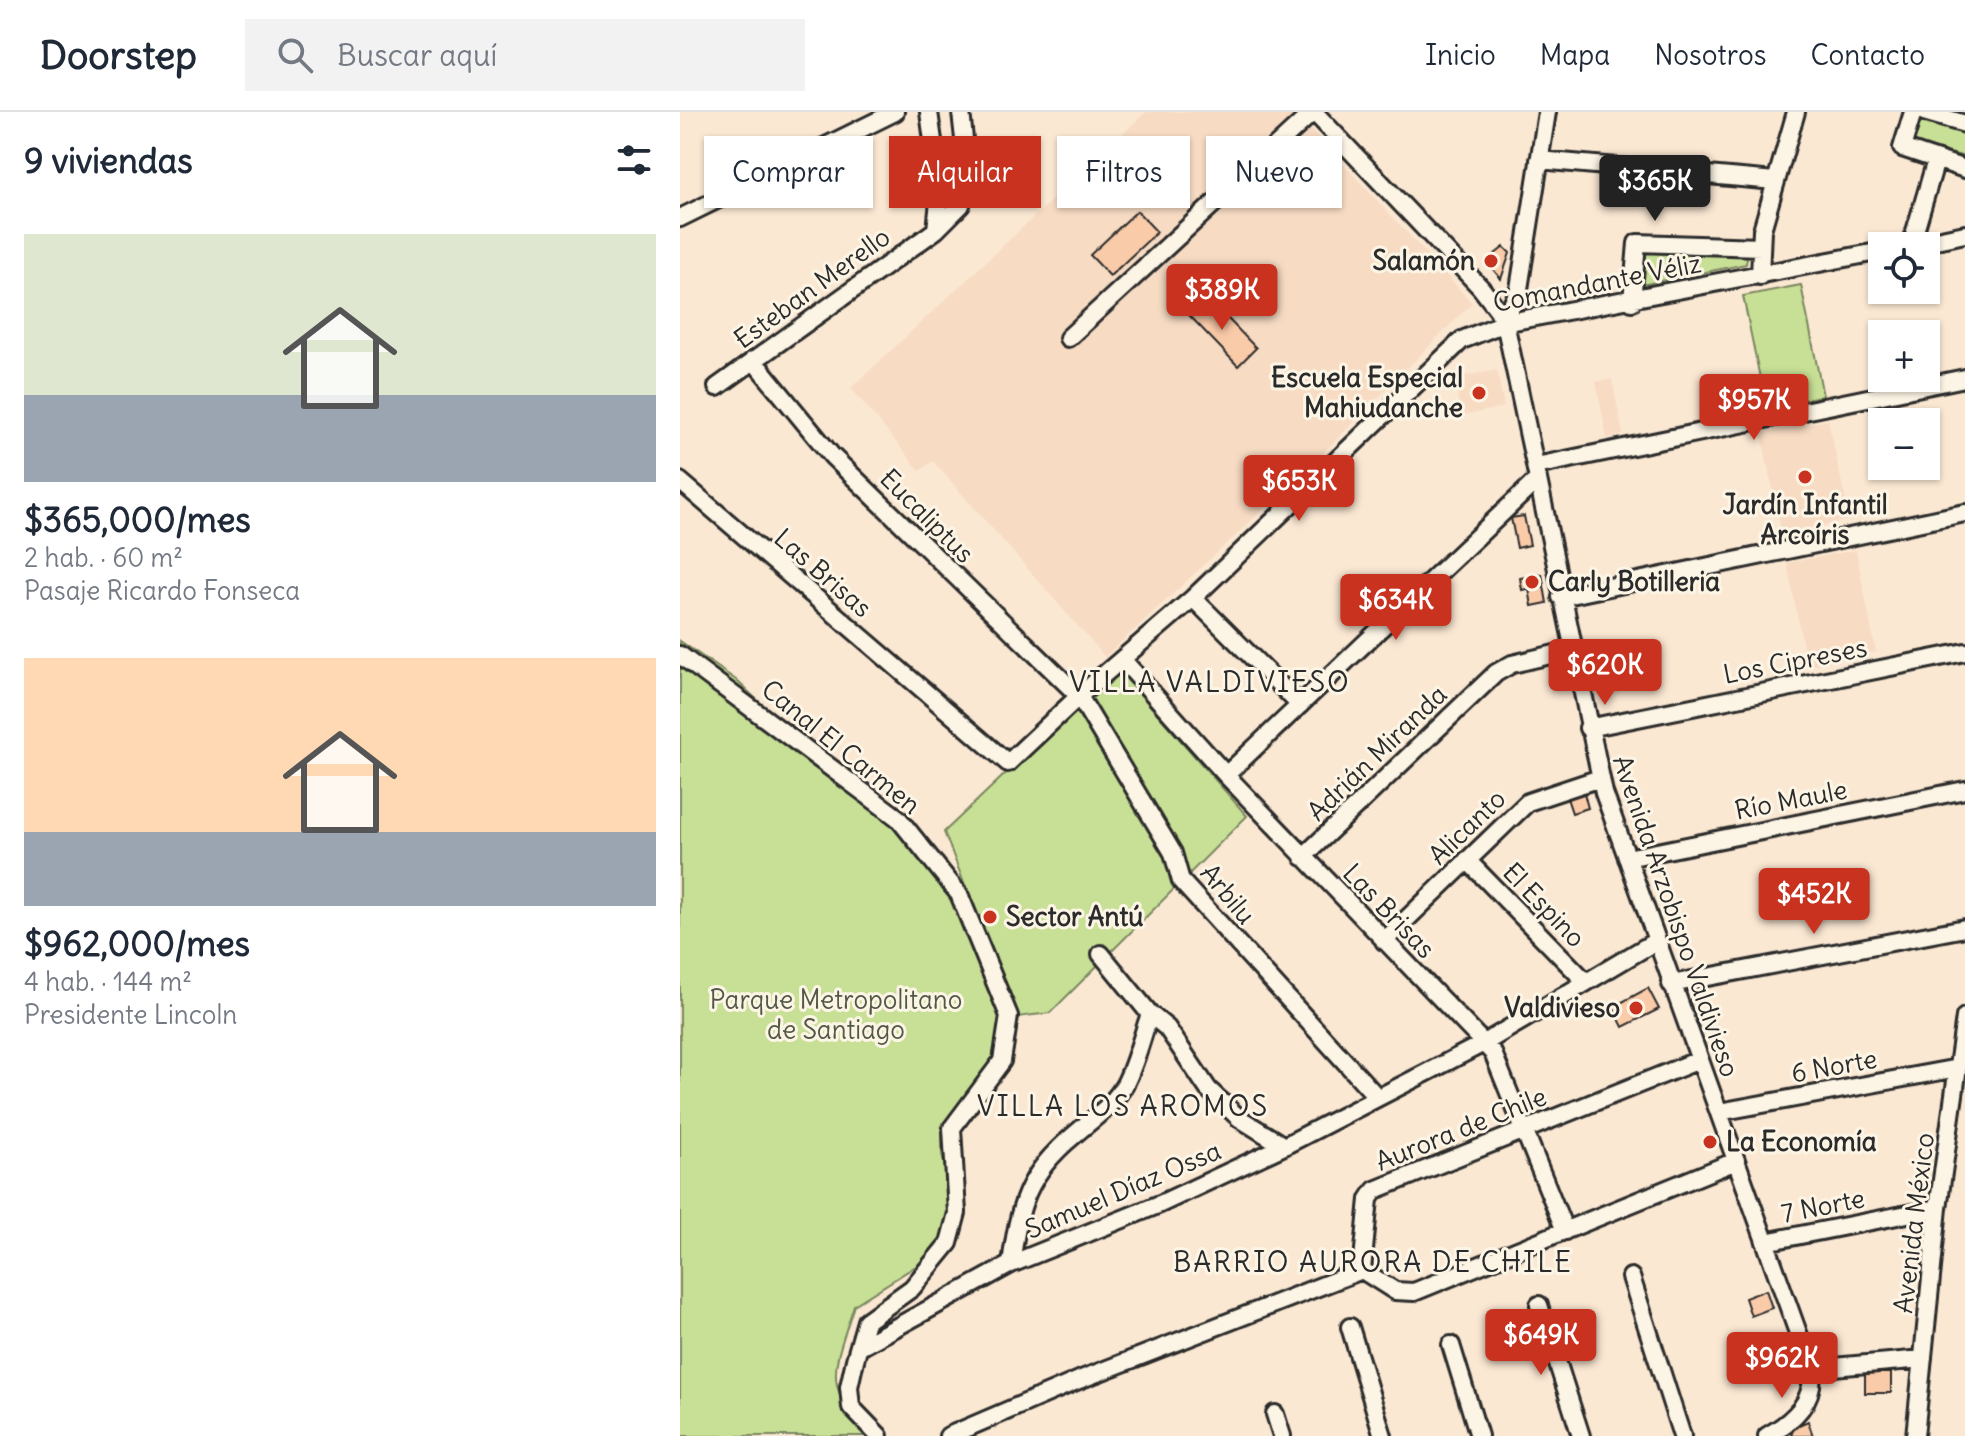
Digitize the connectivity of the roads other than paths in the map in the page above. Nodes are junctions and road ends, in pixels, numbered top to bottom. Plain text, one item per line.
1 (895, 112) edge
2 (929, 112) edge
3 (961, 112) edge
4 (1313, 112) edge
5 (1547, 112) edge
6 (1796, 112) edge
7 (1913, 112) edge
8 (1924, 112) edge
9 (1965, 124) edge
10 (1539, 160) junction
11 (1936, 160) junction
12 (1965, 169) edge
13 (1775, 181) junction
14 (680, 218) edge
15 (936, 230) junction
16 (1913, 232) edge
17 (1965, 234) edge
18 (1940, 239) edge
19 (1761, 247) junction
20 (1868, 254) edge
21 (1760, 276) junction
22 (1632, 302) junction
23 (1504, 323) junction
24 (1068, 338) dead end
25 (753, 360) junction
26 (1965, 378) edge
27 (717, 387) dead end
28 (1537, 472) junction
29 (680, 481) edge
30 (1965, 513) edge
31 (1561, 597) junction
32 (1193, 598) junction
33 (1572, 650) junction
34 (1965, 652) edge
35 (680, 655) edge
36 (1122, 659) junction
37 (1079, 696) junction
38 (1300, 705) junction
39 (1588, 728) junction
40 (1008, 763) joint
41 (1226, 775) junction
42 (1600, 778) junction
43 (1965, 790) edge
44 (1303, 857) junction
45 (1627, 858) junction
46 (1467, 860) junction
47 (1965, 928) edge
48 (1384, 941) junction
49 (1656, 941) junction
50 (1101, 954) dead end
51 (1586, 982) junction
52 (1671, 984) junction
53 (1150, 1014) junction
54 (1965, 1017) edge
55 (1484, 1043) junction
56 (1699, 1060) junction
57 (1958, 1068) junction
58 (1377, 1097) junction
59 (1719, 1112) junction
60 (1524, 1130) junction
61 (1284, 1146) junction
62 (1736, 1161) junction
63 (1938, 1208) junction
64 (1565, 1231) junction
65 (1765, 1242) junction
66 (1011, 1264) junction
67 (1362, 1270) junction
68 (1631, 1277) dead end
69 (1539, 1305) dead end
70 (1350, 1327) dead end
71 (1451, 1345) dead end
72 (862, 1346) junction
73 (1923, 1359) junction
74 (1811, 1369) junction
75 (1275, 1414) dead end
76 (1777, 1433) edge
77 (879, 1436) edge
78 (948, 1436) edge
79 (1282, 1436) edge
80 (1383, 1436) edge
81 (1479, 1436) edge
82 (1581, 1436) edge
83 (1682, 1436) edge
84 (1915, 1436) edge

1 - 14 street
2 - 15 street
3 - 15 street, Esteban Merello
4 - 23 street, Avenida Arzobispo Valdivieso
4 - 24 street
5 - 10 street
6 - 13 street
7 - 11 street
8 - 9 street
10 - 13 street
10 - 23 street
11 - 12 street
11 - 16 street
13 - 19 street
15 - 25 street, Esteban Merello
17 - 18 street
19 - 21 street
19 - 22 street
20 - 21 street, Comandante Véliz
21 - 22 street, Comandante Véliz
22 - 23 street, Comandante Véliz
23 - 28 street, Avenida Arzobispo Valdivieso
23 - 32 street, Comandante Véliz
25 - 27 street, Esteban Merello
25 - 37 street, Eucaliptus
26 - 28 street
28 - 31 street, Avenida Arzobispo Valdivieso
28 - 38 street
29 - 40 street, Las Brisas
30 - 31 street
31 - 33 street, Avenida Arzobispo Valdivieso
32 - 36 street, Comandante Véliz
32 - 38 street
33 - 39 street, Avenida Arzobispo Valdivieso
33 - 44 street, Adrián Miranda
34 - 39 street, Los Cipreses
35 - 72 street, Canal El Carmen
36 - 37 street, Comandante Véliz
36 - 41 street, Las Brisas
37 - 40 street, Comandante Véliz
37 - 58 street, Arbilu
38 - 41 street
39 - 42 street, Avenida Arzobispo Valdivieso
41 - 44 street, Las Brisas
42 - 45 street, Avenida Arzobispo Valdivieso
42 - 46 street, Alicanto
43 - 45 street, Río Maule
44 - 48 street, Las Brisas
45 - 49 street, Avenida Arzobispo Valdivieso
46 - 48 street, Alicanto
46 - 51 street, El Espino
47 - 52 street
48 - 55 street, Las Brisas
49 - 51 street, Samuel Díaz Ossa
49 - 52 street, Avenida Arzobispo Valdivieso
50 - 53 street
51 - 55 street, Samuel Díaz Ossa
52 - 56 street, Avenida Arzobispo Valdivieso
53 - 61 street
53 - 66 street
54 - 57 street, Avenida México
55 - 58 street, Samuel Díaz Ossa
55 - 60 street, Las Brisas
56 - 59 street, Avenida Arzobispo Valdivieso
56 - 60 street, Aurora de Chile
57 - 59 street, 6 Norte
57 - 63 street, Avenida México
58 - 61 street, Samuel Díaz Ossa
59 - 62 street, Avenida Arzobispo Valdivieso
60 - 64 street, Las Brisas
60 - 67 street, Aurora de Chile
61 - 66 street, Samuel Díaz Ossa
62 - 64 street
62 - 65 street, Avenida Arzobispo Valdivieso
63 - 65 street, 7 Norte
63 - 73 street, Avenida México
64 - 67 street
65 - 74 street, Avenida Arzobispo Valdivieso
66 - 72 street, Samuel Díaz Ossa
67 - 78 street
68 - 83 street
69 - 82 street
70 - 80 street
71 - 81 street
72 - 77 street, Canal El Carmen
73 - 74 street
73 - 84 street, Avenida México
74 - 76 street
75 - 79 street

